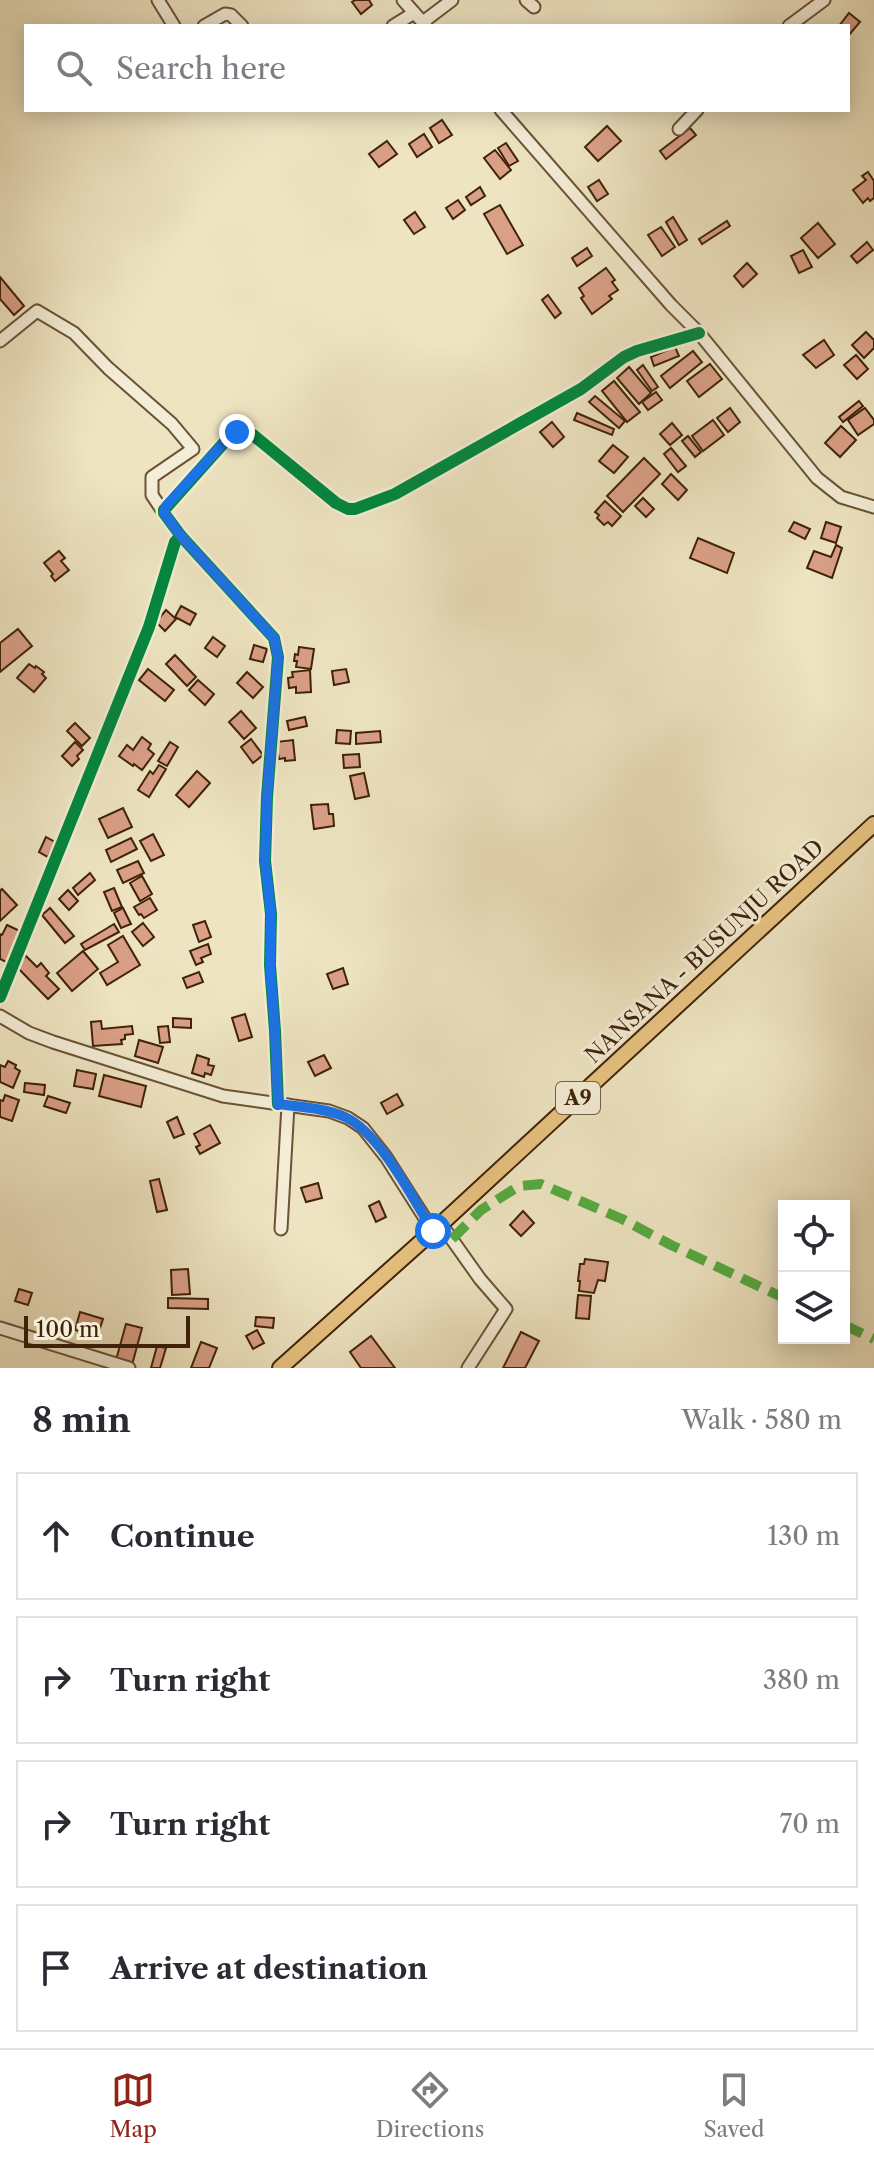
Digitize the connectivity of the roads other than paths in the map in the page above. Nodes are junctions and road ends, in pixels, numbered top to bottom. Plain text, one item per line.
1 (158, 0) edge
2 (403, 0) edge
3 (452, 0) edge
4 (824, 0) edge
5 (414, 13) junction
6 (173, 24) edge
7 (208, 24) edge
8 (240, 24) edge
9 (396, 24) edge
10 (425, 24) edge
11 (792, 24) edge
12 (503, 112) edge
13 (695, 112) edge
14 (679, 129) dead end
15 (699, 333) junction
16 (0, 341) edge
17 (874, 507) edge
18 (164, 513) junction
19 (181, 536) junction
20 (874, 824) edge
21 (0, 997) edge
22 (0, 1016) edge
23 (283, 1105) junction
24 (437, 1228) junction
25 (281, 1229) dead end
26 (0, 1328) edge
27 (129, 1368) edge
28 (280, 1368) edge
29 (468, 1368) edge

1 - 6 street
2 - 5 street
3 - 10 street
4 - 11 street
5 - 9 street
5 - 10 street
7 - 8 street
12 - 15 street
13 - 14 street
15 - 17 street
15 - 18 street
16 - 18 street
18 - 19 street
19 - 21 street
19 - 23 street
20 - 24 main road, NANSANA - BUSUNJU ROAD / A9
22 - 23 street
23 - 24 street
23 - 25 street
24 - 28 main road, NANSANA - BUSUNJU ROAD / A9
24 - 29 street
26 - 27 street

